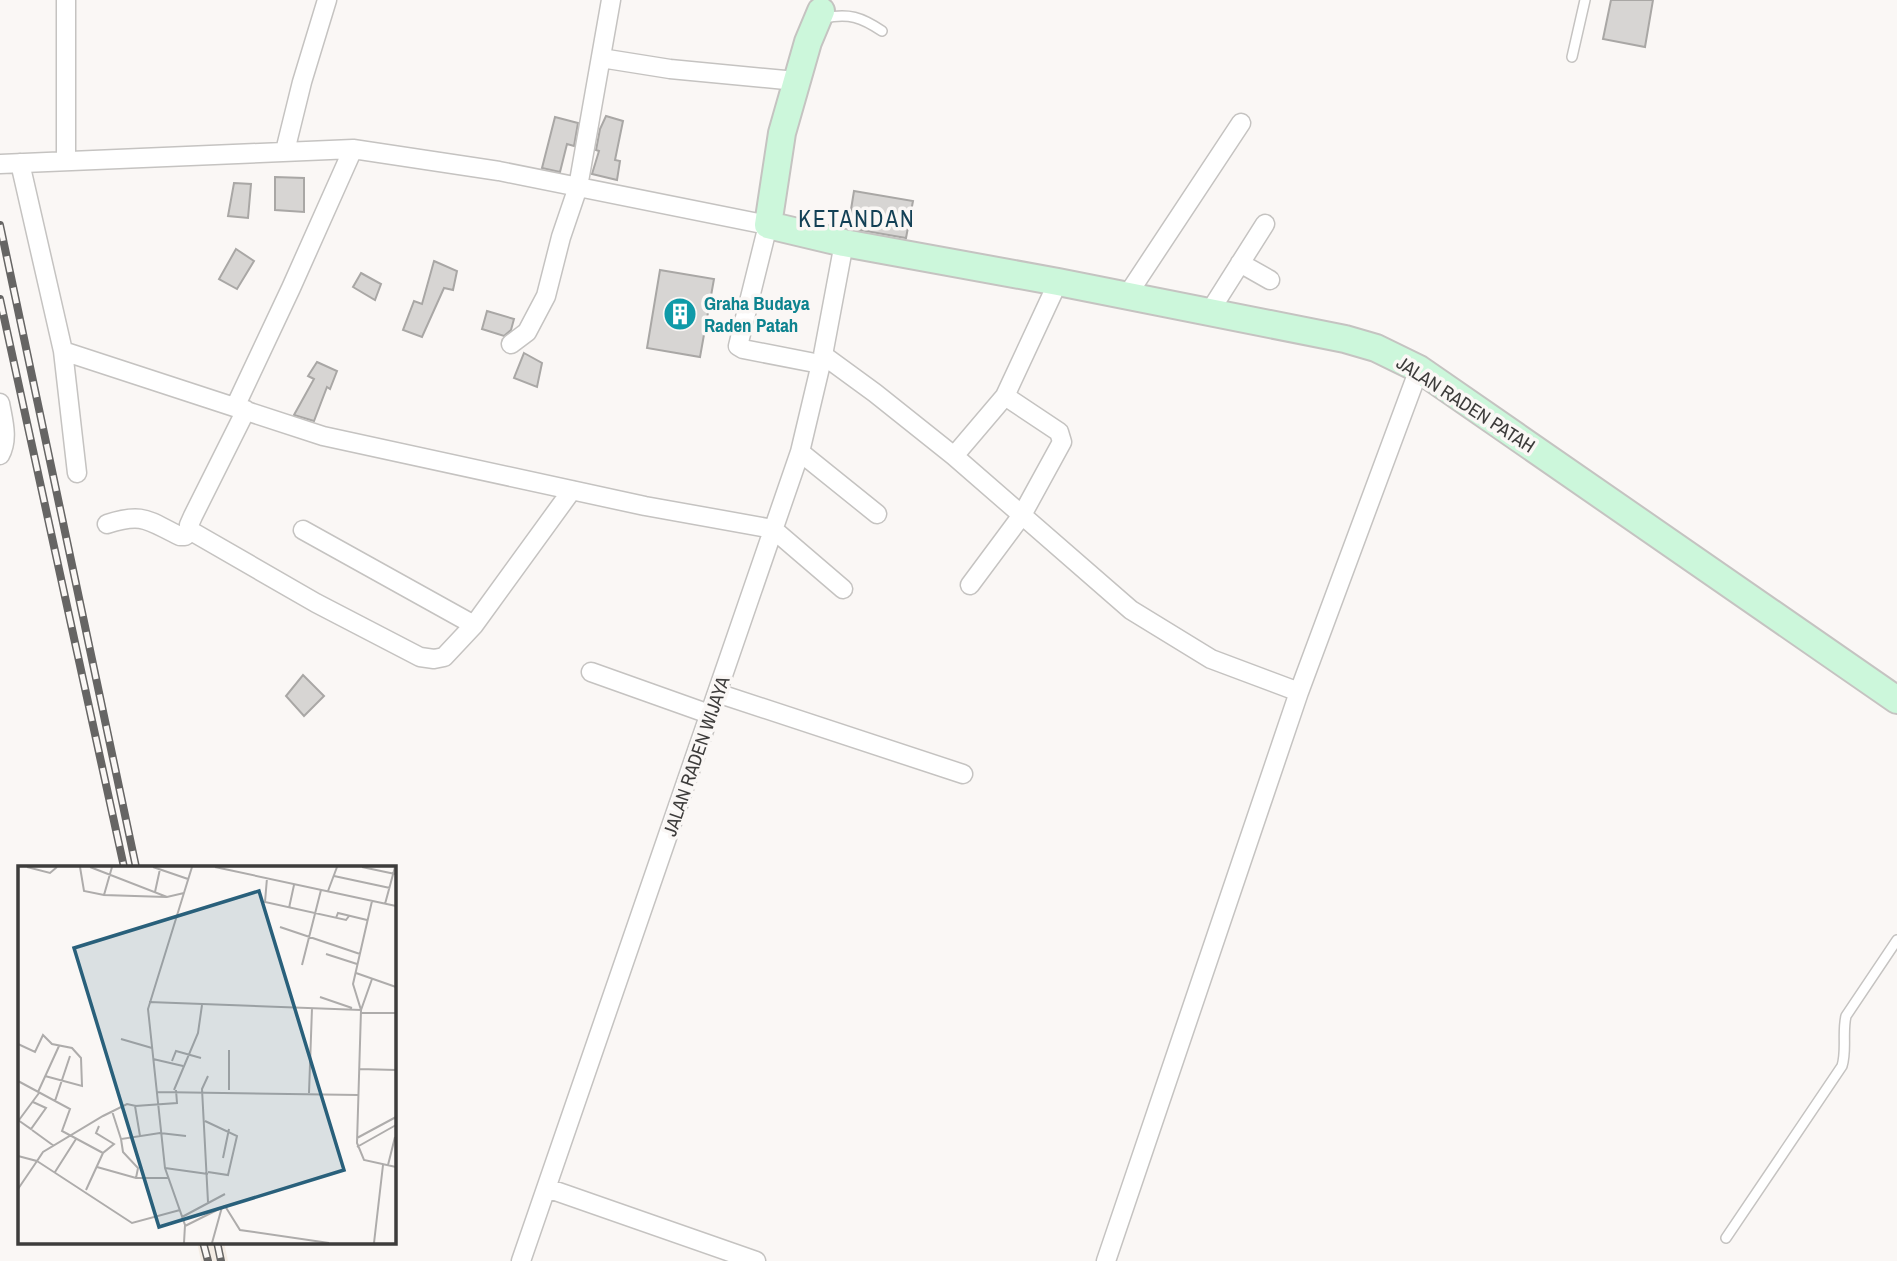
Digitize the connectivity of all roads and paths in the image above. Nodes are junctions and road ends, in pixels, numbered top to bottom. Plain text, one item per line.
1 (66, 0) edge
2 (327, 0) edge
3 (611, 0) edge
4 (1585, 0) edge
5 (821, 10) edge
6 (882, 31) dead end
7 (1572, 57) dead end
8 (601, 58) junction
9 (795, 85) junction
10 (1241, 123) dead end
11 (353, 149) junction
12 (285, 151) junction
13 (66, 160) junction
14 (20, 163) junction
15 (0, 164) edge
16 (578, 187) junction
17 (1265, 223) dead end
18 (768, 225) junction
19 (844, 243) junction
20 (1240, 263) junction
21 (1270, 280) dead end
22 (1058, 282) junction
23 (1126, 297) junction
24 (1210, 311) junction
25 (511, 344) dead end
26 (63, 351) junction
27 (821, 360) junction
28 (1419, 369) junction
29 (1005, 396) junction
30 (0, 404) edge
31 (240, 409) junction
32 (3, 429) edge
33 (800, 452) junction
34 (0, 455) edge
35 (954, 456) junction
36 (77, 473) dead end
37 (572, 490) junction
38 (877, 514) dead end
39 (1022, 515) junction
40 (107, 524) dead end
41 (773, 529) junction
42 (303, 530) dead end
43 (191, 531) junction
44 (971, 585) dead end
45 (843, 589) dead end
46 (474, 625) junction
47 (591, 672) dead end
48 (1299, 692) junction
49 (717, 693) junction
50 (1897, 700) edge
51 (709, 714) junction
52 (963, 774) dead end
53 (1897, 940) edge
54 (547, 1188) junction
55 (1726, 1238) dead end
56 (521, 1261) edge
57 (756, 1261) edge
58 (1106, 1261) edge

1 - 13 street
2 - 12 street
3 - 8 street
4 - 7 lane
5 - 6 lane
5 - 9 street
8 - 9 street
8 - 16 street
9 - 18 street
10 - 23 street
11 - 12 street
11 - 16 street
11 - 31 street
12 - 13 street
13 - 14 street
14 - 15 street
14 - 26 street
16 - 18 street
16 - 25 street
17 - 20 street
18 - 19 street, JALAN RADEN PATAH
18 - 27 street
19 - 22 street, JALAN RADEN PATAH
19 - 27 street, JALAN RADEN WIJAYA
20 - 21 street
20 - 24 street
22 - 23 street, JALAN RADEN PATAH
22 - 29 street
23 - 24 street, JALAN RADEN PATAH
24 - 28 street, JALAN RADEN PATAH
26 - 31 street
26 - 36 street
27 - 33 street, JALAN RADEN WIJAYA
27 - 35 street
28 - 48 street
28 - 50 street, JALAN RADEN PATAH
29 - 35 street
29 - 39 street
30 - 32 street
31 - 37 street
31 - 43 street
32 - 34 street
33 - 38 street
33 - 41 street, JALAN RADEN WIJAYA
35 - 39 street
37 - 41 street
37 - 46 street
39 - 44 street
39 - 48 street
40 - 43 street
41 - 45 street
41 - 49 street, JALAN RADEN WIJAYA
42 - 46 street
43 - 46 street
47 - 51 street
48 - 58 street
49 - 51 street, JALAN RADEN WIJAYA
49 - 52 street
51 - 54 street, JALAN RADEN WIJAYA
53 - 55 lane
54 - 56 street, JALAN RADEN WIJAYA
54 - 57 street

